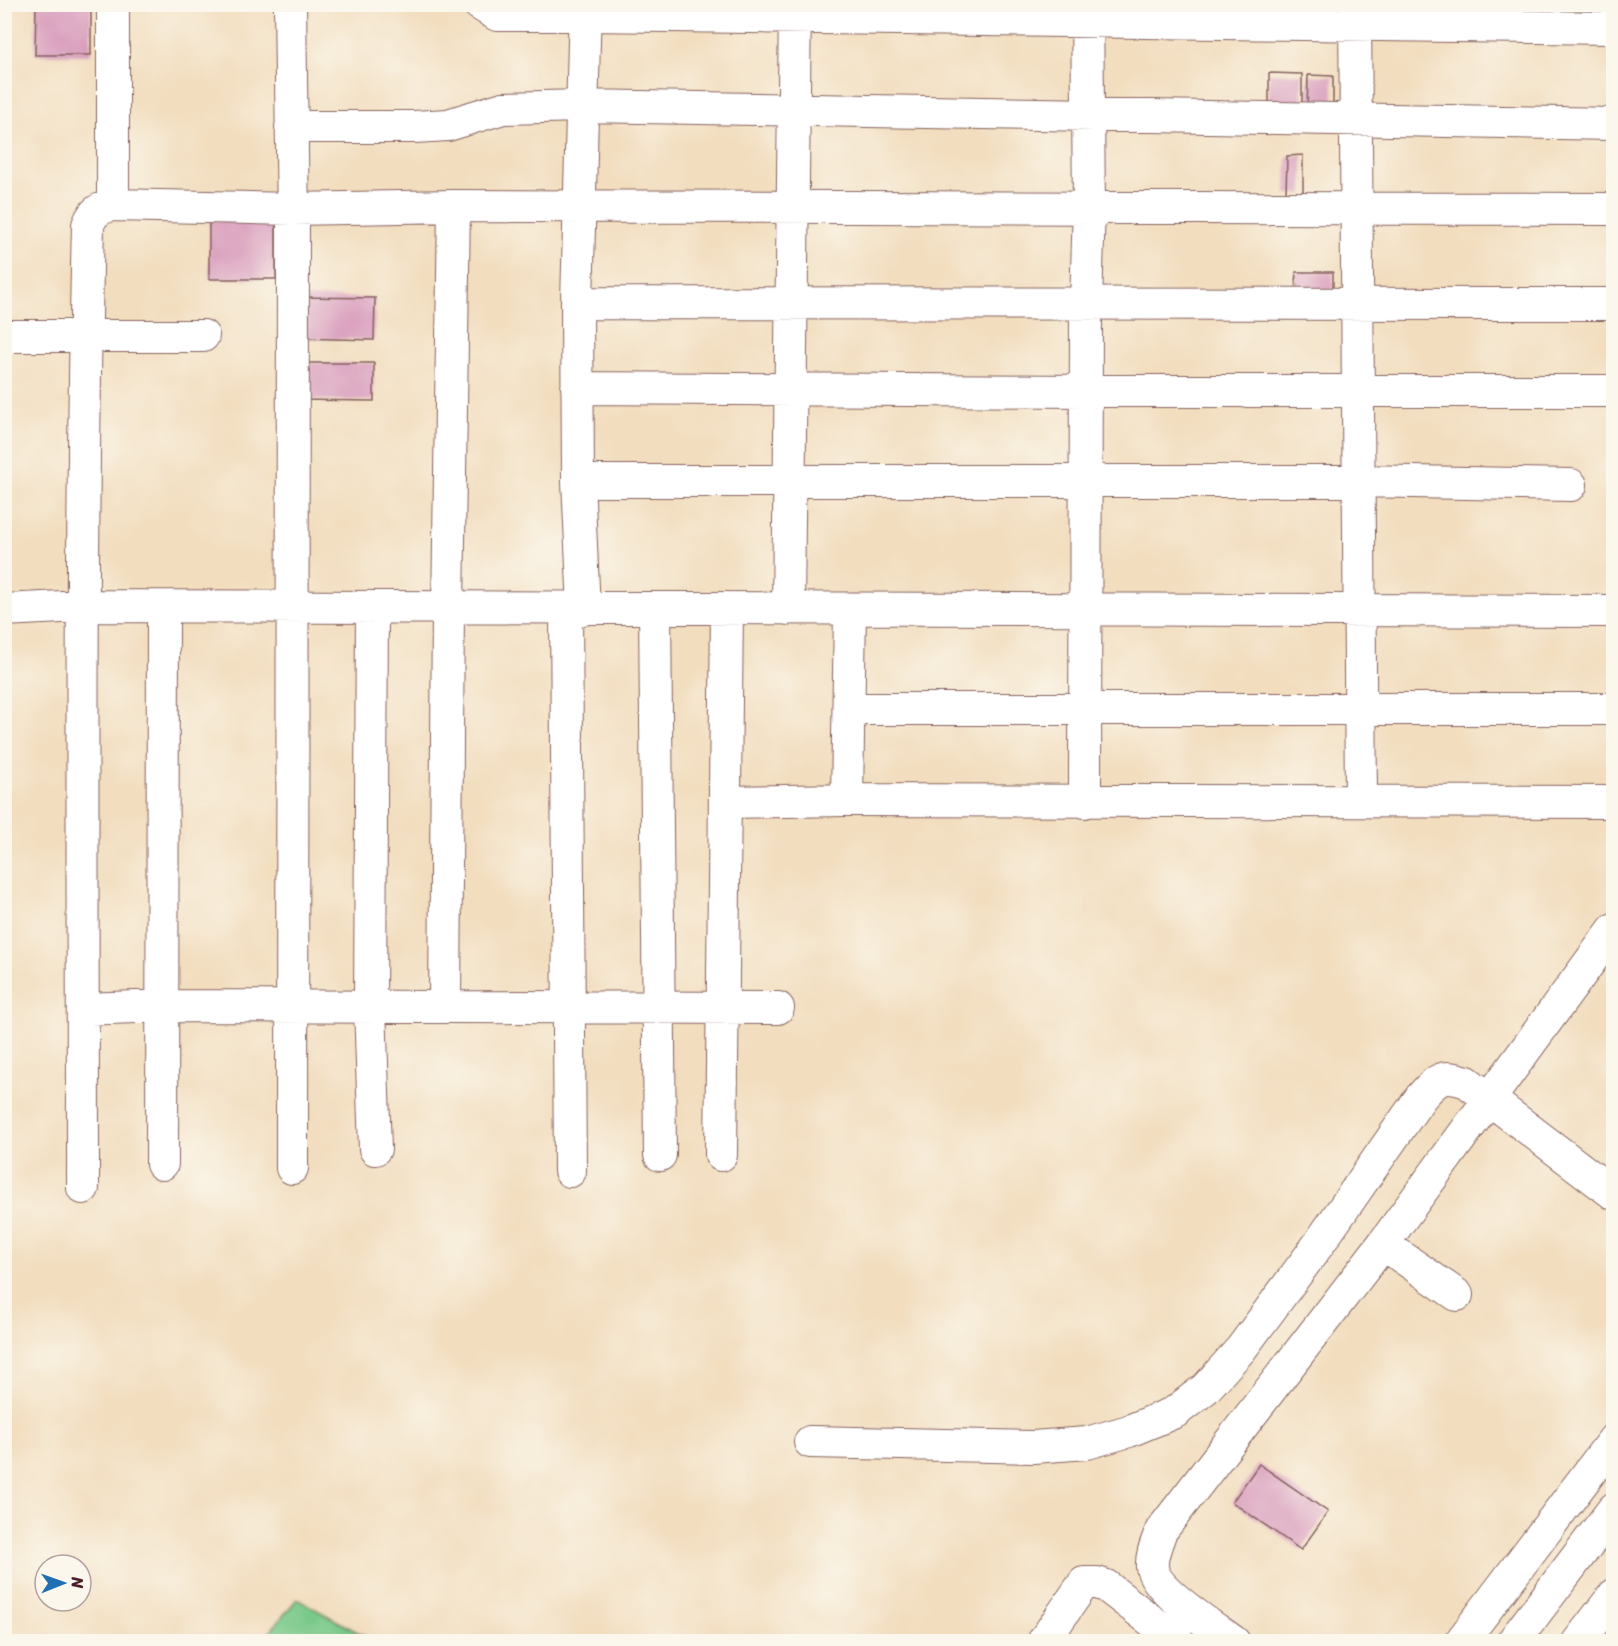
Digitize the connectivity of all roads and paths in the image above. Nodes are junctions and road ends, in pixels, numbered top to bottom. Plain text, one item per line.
1 (112, 4) edge
2 (290, 4) edge
3 (479, 4) edge
4 (585, 10) edge
5 (795, 12) edge
6 (1087, 13) edge
7 (1355, 15) edge
8 (1614, 28) edge
9 (583, 106) junction
10 (794, 109) junction
11 (1088, 115) junction
12 (1356, 119) junction
13 (1614, 124) edge
14 (291, 127) junction
15 (113, 205) junction
16 (454, 206) junction
17 (792, 206) junction
18 (581, 207) junction
19 (1089, 207) junction
20 (293, 209) junction
21 (1357, 209) junction
22 (1613, 209) edge
23 (577, 303) junction
24 (792, 303) junction
25 (1086, 304) junction
26 (1358, 304) junction
27 (1614, 304) edge
28 (4, 336) edge
29 (203, 336) dead end
30 (85, 337) junction
31 (577, 388) junction
32 (790, 390) junction
33 (1086, 391) junction
34 (1358, 391) junction
35 (1614, 391) edge
36 (789, 480) junction
37 (578, 481) junction
38 (1087, 481) junction
39 (1359, 481) junction
40 (1571, 485) dead end
41 (82, 606) junction
42 (163, 607) junction
43 (293, 607) junction
44 (372, 608) junction
45 (448, 608) junction
46 (575, 608) junction
47 (655, 609) junction
48 (727, 609) junction
49 (788, 609) junction
50 (850, 609) junction
51 (4, 610) edge
52 (1086, 610) junction
53 (1360, 611) junction
54 (1614, 611) edge
55 (849, 709) junction
56 (1085, 709) junction
57 (1361, 709) junction
58 (1614, 709) edge
59 (847, 800) junction
60 (1361, 801) junction
61 (725, 802) junction
62 (1085, 802) junction
63 (1614, 802) edge
64 (1614, 929) edge
65 (163, 1006) junction
66 (292, 1007) junction
67 (370, 1007) junction
68 (445, 1007) junction
69 (569, 1007) junction
70 (657, 1008) junction
71 (722, 1008) junction
72 (778, 1008) dead end
73 (83, 1010) junction
74 (1489, 1101) junction
75 (375, 1149) dead end
76 (660, 1155) dead end
77 (721, 1155) dead end
78 (162, 1164) dead end
79 (292, 1168) dead end
80 (570, 1171) dead end
81 (83, 1188) dead end
82 (1614, 1194) edge
83 (1383, 1244) junction
84 (1457, 1295) dead end
85 (1614, 1440) edge
86 (810, 1442) dead end
87 (1614, 1509) edge
88 (1614, 1595) edge
89 (1043, 1641) edge
90 (1179, 1641) edge
91 (1234, 1641) edge
92 (1461, 1641) edge
93 (1513, 1641) edge
94 (1578, 1641) edge

1 - 15 street
2 - 14 street
3 - 4 street
4 - 5 street
4 - 9 street
5 - 6 street
5 - 10 street
6 - 7 street
6 - 11 street
7 - 8 street
7 - 12 street
9 - 10 street
9 - 14 street
9 - 18 street
10 - 11 street
10 - 17 street
11 - 12 street
11 - 19 street
12 - 13 street
12 - 21 street
14 - 20 street
15 - 20 street
15 - 30 street
16 - 18 street
16 - 20 street
16 - 45 street
17 - 18 street
17 - 19 street
17 - 24 street
18 - 23 street
19 - 21 street
19 - 25 street
20 - 43 street
21 - 22 street
21 - 26 street
23 - 24 street
23 - 31 street
24 - 25 street
24 - 32 street
25 - 26 street
25 - 33 street
26 - 27 street
26 - 34 street
28 - 30 street
29 - 30 street
30 - 41 street
31 - 32 street
31 - 37 street
32 - 33 street
32 - 36 street
33 - 34 street
33 - 38 street
34 - 35 street
34 - 39 street
36 - 37 street
36 - 38 street
36 - 49 street
37 - 46 street
38 - 39 street
38 - 52 street
39 - 40 street
39 - 53 street
41 - 42 street
41 - 51 street
41 - 73 street
42 - 43 street
42 - 65 street
43 - 44 street
43 - 66 street
44 - 45 street
44 - 67 street
45 - 46 street
45 - 68 street
46 - 47 street
46 - 69 street
47 - 48 street
47 - 70 street
48 - 49 street
48 - 61 street
49 - 50 street
50 - 52 street
50 - 55 street
52 - 53 street
52 - 56 street
53 - 54 street
53 - 57 street
55 - 56 street
55 - 59 street
56 - 57 street
56 - 62 street
57 - 58 street
57 - 60 street
59 - 61 street
59 - 62 street
60 - 62 street
60 - 63 street
61 - 71 street
64 - 74 street
65 - 66 street
65 - 73 street
65 - 78 street
66 - 67 street
66 - 79 street
67 - 68 street
67 - 75 street
68 - 69 street
69 - 70 street
69 - 80 street
70 - 71 street
70 - 76 street
71 - 72 street
71 - 77 street
73 - 81 street
74 - 82 street
74 - 83 street
74 - 86 street
83 - 84 street
83 - 91 street
85 - 92 street
87 - 93 street
88 - 94 street
89 - 90 street

